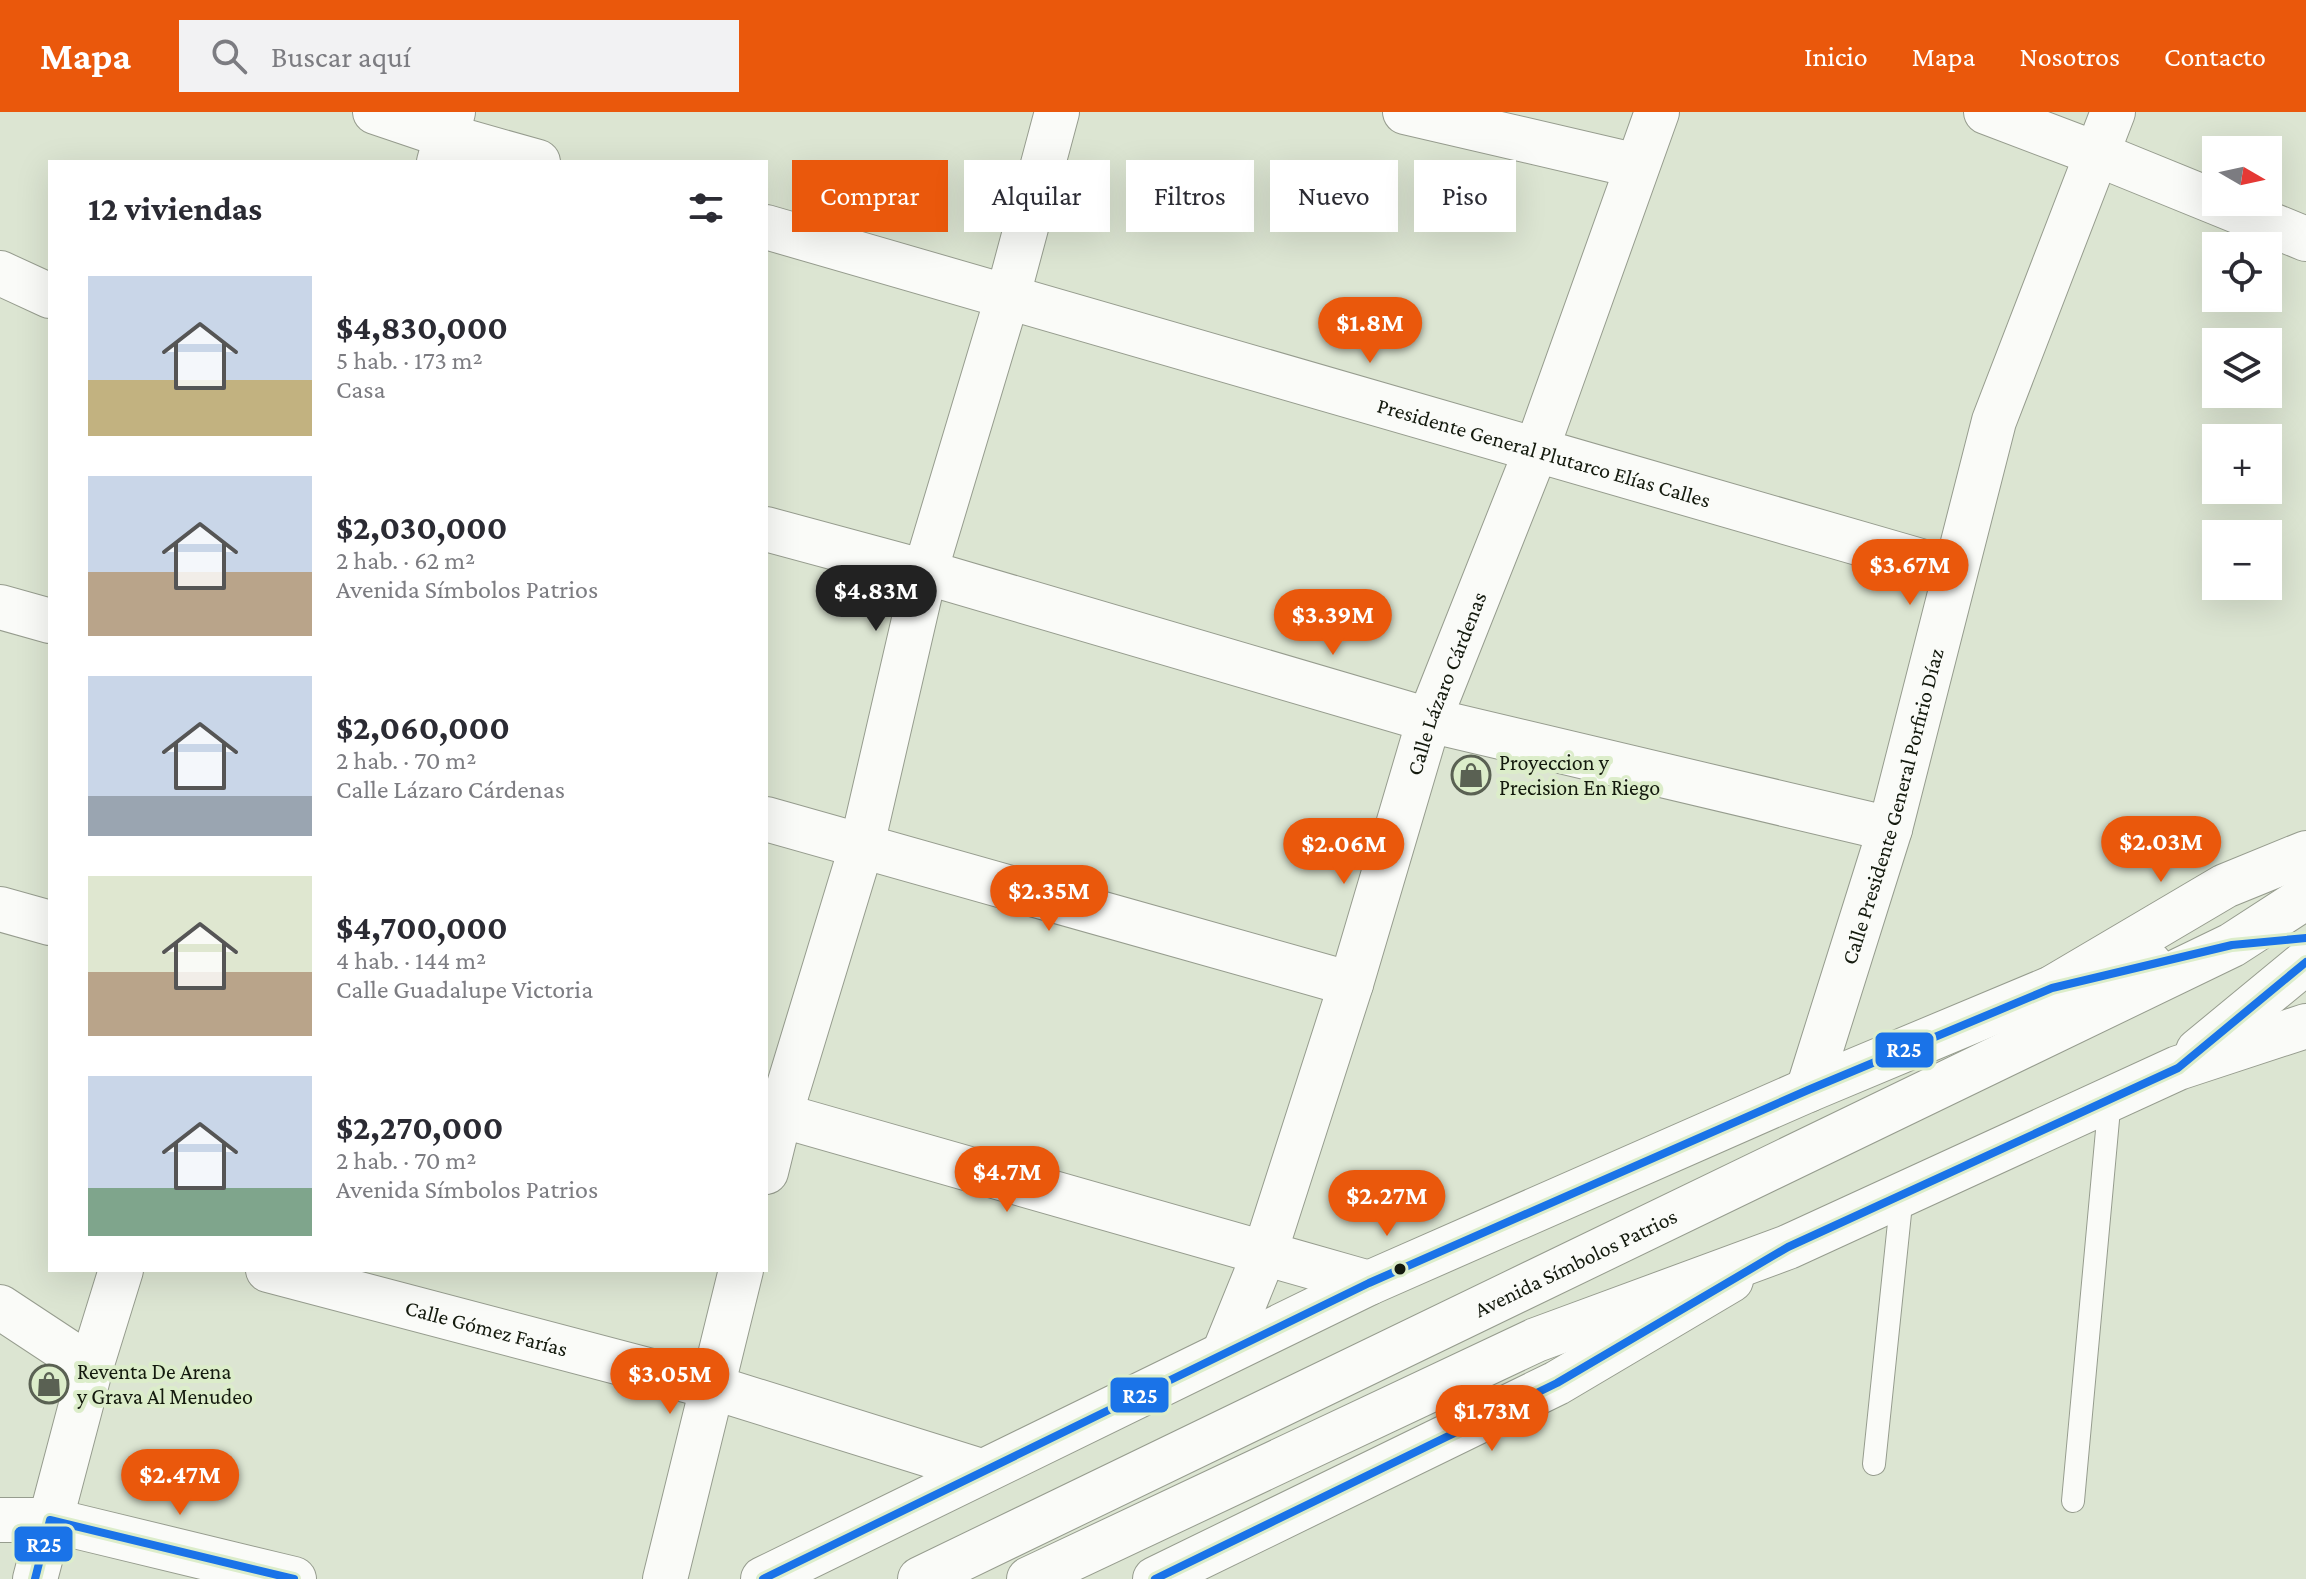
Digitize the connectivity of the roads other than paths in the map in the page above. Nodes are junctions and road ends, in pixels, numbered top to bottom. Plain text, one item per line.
1 (375, 112) edge
2 (1057, 112) edge
3 (1405, 112) edge
4 (1657, 112) edge
5 (1986, 112) edge
6 (2113, 112) edge
7 (446, 137) edge
8 (2097, 154) junction
9 (531, 160) edge
10 (1637, 166) junction
11 (768, 228) edge
12 (2306, 239) edge
13 (0, 273) edge
14 (48, 295) edge
15 (1008, 295) junction
16 (1537, 448) junction
17 (768, 530) edge
18 (1955, 571) junction
19 (925, 572) junction
20 (0, 607) edge
21 (48, 620) edge
22 (1429, 720) junction
23 (768, 820) edge
24 (1890, 829) junction
25 (862, 845) junction
26 (2306, 853) edge
27 (2306, 897) edge
28 (0, 909) edge
29 (48, 922) edge
30 (2306, 938) edge
31 (2232, 945) junction
32 (2306, 962) edge
33 (1351, 984) junction
34 (2052, 988) junction
35 (2306, 1026) edge
36 (2178, 1068) junction
37 (1808, 1090) junction
38 (2110, 1098) junction
39 (773, 1113) edge
40 (768, 1155) edge
41 (1902, 1194) junction
42 (1788, 1247) junction
43 (1265, 1252) junction
44 (120, 1272) edge
45 (276, 1272) edge
46 (741, 1272) edge
47 (1369, 1283) junction
48 (0, 1307) edge
49 (1224, 1353) junction
50 (91, 1367) junction
51 (712, 1387) junction
52 (1874, 1464) dead end
53 (981, 1471) junction
54 (2073, 1501) dead end
55 (0, 1520) edge
56 (50, 1520) junction
57 (35, 1579) edge
58 (294, 1579) edge
59 (665, 1579) edge
60 (763, 1579) edge
61 (920, 1579) edge
62 (1029, 1579) edge
63 (1155, 1579) edge

1 - 7 street
2 - 15 street
3 - 10 street
4 - 10 street, Calle Lázaro Cárdenas
5 - 8 street
6 - 8 street, Calle Presidente General Porfirio Díaz
7 - 9 street
8 - 12 street
8 - 18 street, Calle Presidente General Porfirio Díaz
10 - 16 street, Calle Lázaro Cárdenas
11 - 15 street, Presidente General Plutarco Elías Calles
13 - 14 street
15 - 16 street, Presidente General Plutarco Elías Calles
15 - 19 street
16 - 18 street, Presidente General Plutarco Elías Calles
16 - 22 street, Calle Lázaro Cárdenas
17 - 19 street
18 - 24 street, Calle Presidente General Porfirio Díaz
19 - 22 street
19 - 25 street
20 - 21 street
22 - 24 street
22 - 33 street, Calle Lázaro Cárdenas
23 - 25 street
24 - 37 street, Calle Presidente General Porfirio Díaz
25 - 33 street
25 - 39 street
26 - 34 street
27 - 31 street
28 - 29 street
30 - 31 street
31 - 34 street
31 - 61 street, Avenida Símbolos Patrios
32 - 36 street
33 - 43 street, Calle Lázaro Cárdenas
34 - 37 street
35 - 36 street
36 - 38 street
37 - 47 street
38 - 41 street
38 - 54 lane
39 - 40 street
39 - 43 street
41 - 42 street
41 - 52 lane
42 - 62 street
42 - 63 street
43 - 47 street
43 - 49 street, Calle Lázaro Cárdenas
44 - 50 street
45 - 51 street, Calle Gómez Farías
46 - 51 street
47 - 49 street
48 - 50 street
49 - 53 street
50 - 56 street
51 - 53 street, Calle Gómez Farías
51 - 59 street
53 - 60 street
55 - 56 street
56 - 57 street
56 - 58 street

